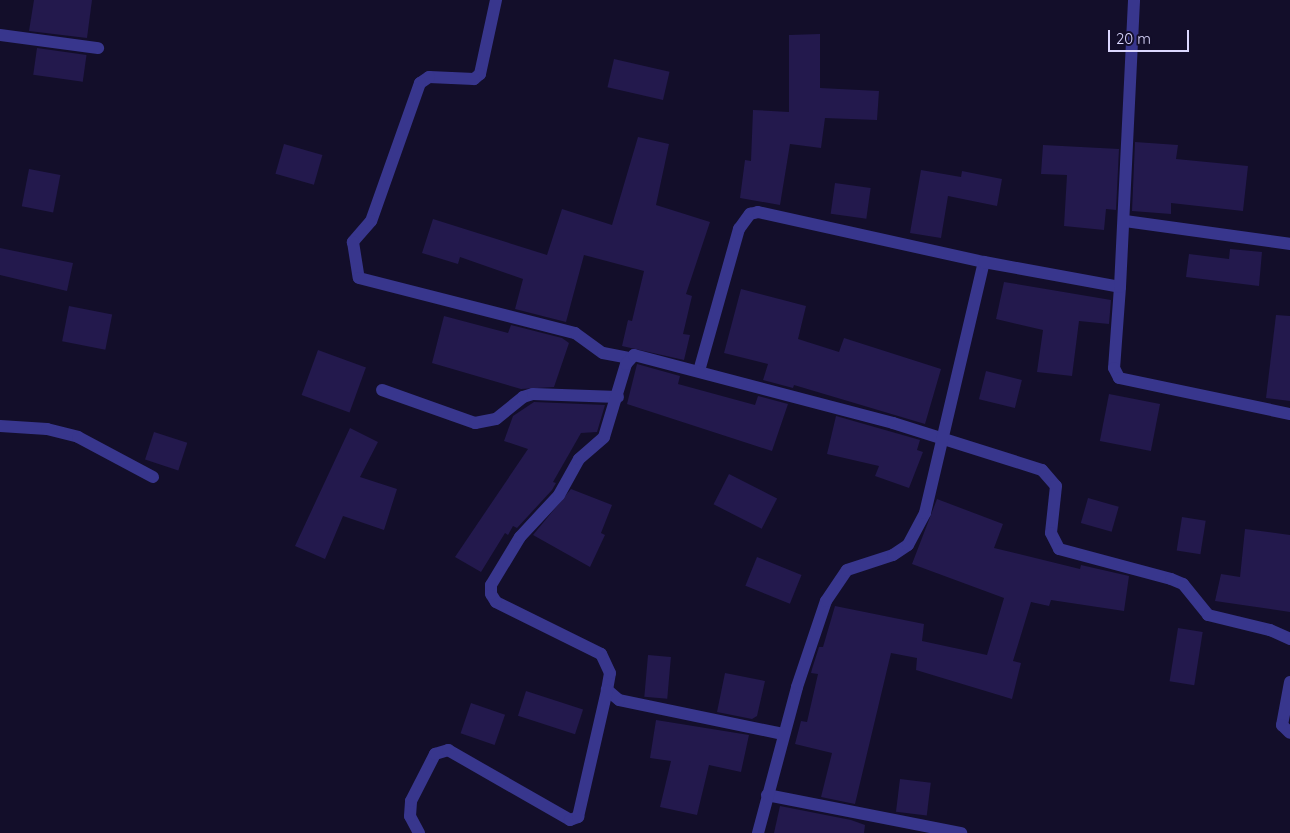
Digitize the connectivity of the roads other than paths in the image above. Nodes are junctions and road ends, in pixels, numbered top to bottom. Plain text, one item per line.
1 (496, 0) edge
2 (1134, 0) edge
3 (0, 35) edge
4 (98, 48) dead end
5 (1125, 221) junction
6 (1290, 244) edge
7 (984, 262) junction
8 (1120, 287) junction
9 (629, 358) junction
10 (699, 371) junction
11 (382, 390) dead end
12 (618, 397) junction
13 (1290, 414) edge
14 (0, 426) edge
15 (946, 438) junction
16 (153, 477) dead end
17 (1290, 639) edge
18 (1290, 682) edge
19 (607, 690) junction
20 (1290, 733) edge
21 (783, 734) junction
22 (767, 794) junction
23 (419, 833) edge
24 (758, 833) edge
25 (961, 833) edge

1 - 9 street
2 - 5 street
3 - 4 street
5 - 6 street
5 - 8 street
7 - 8 street
7 - 10 street
7 - 15 street
8 - 13 street
9 - 10 street
9 - 12 street
10 - 15 street
11 - 12 street
12 - 19 street
14 - 16 street
15 - 17 street
15 - 21 street
18 - 20 street
19 - 21 street
19 - 23 street
21 - 22 street
22 - 24 street
22 - 25 street

